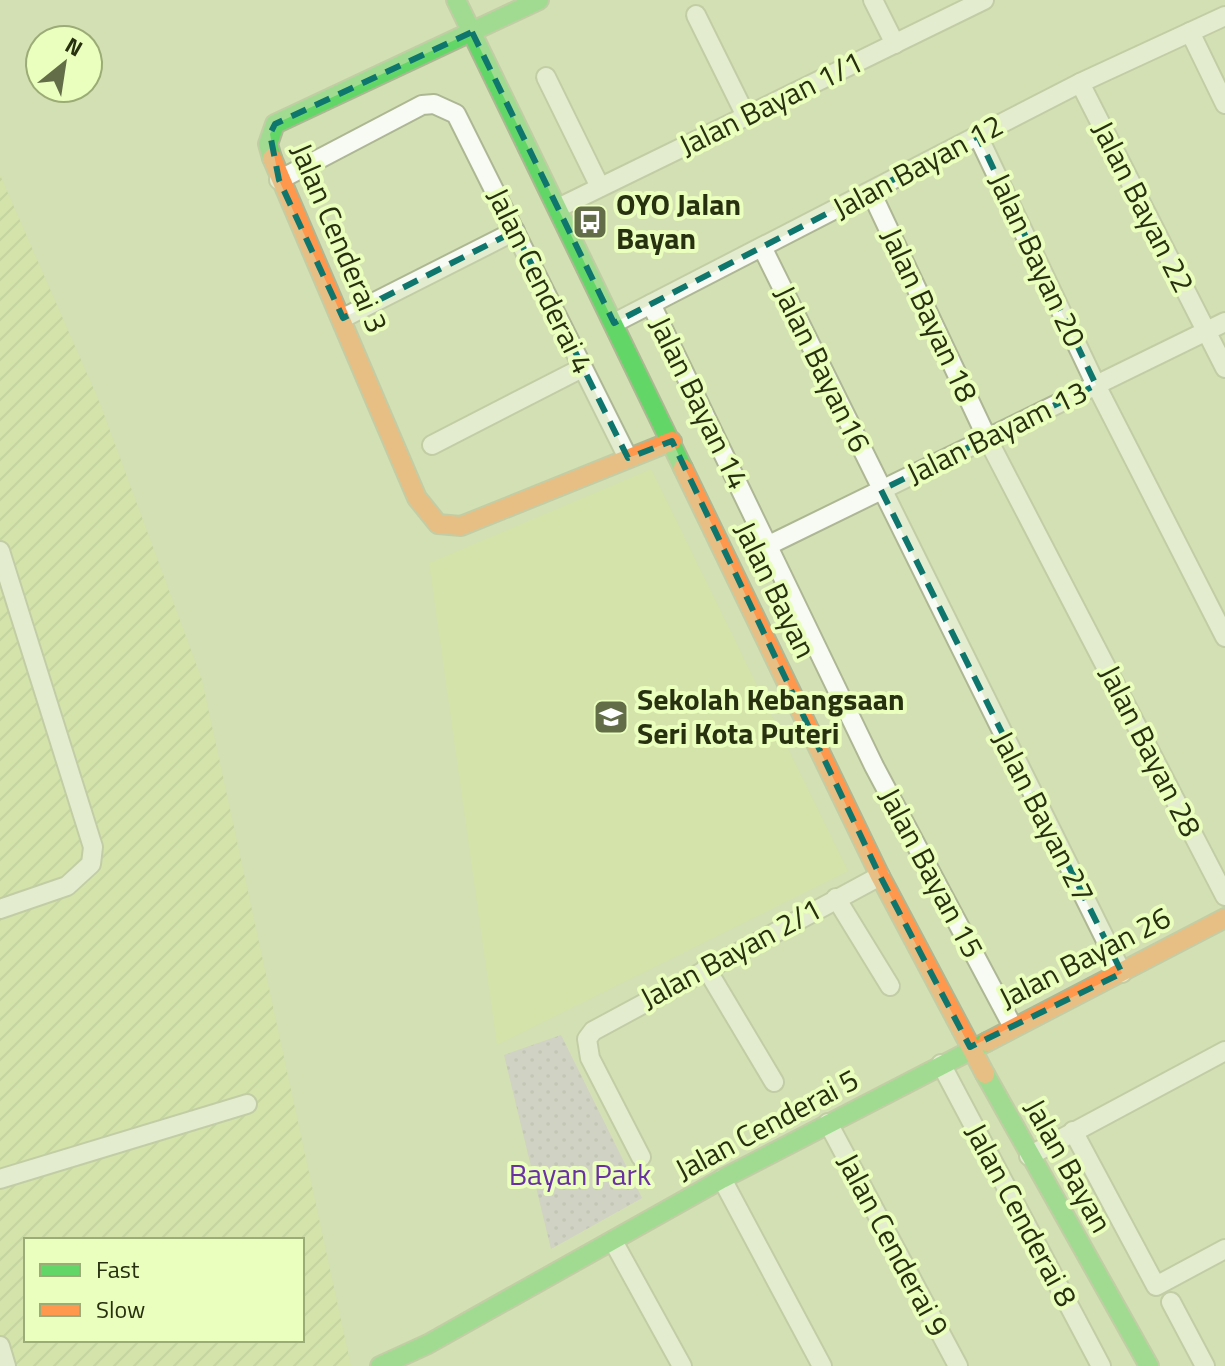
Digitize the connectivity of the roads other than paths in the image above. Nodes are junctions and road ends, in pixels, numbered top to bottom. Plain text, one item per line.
1 (456, 0) edge
2 (539, 0) edge
3 (873, 0) edge
4 (984, 0) edge
5 (506, 7) edge
6 (696, 15) dead end
7 (1225, 16) edge
8 (472, 32) junction
9 (1190, 32) junction
10 (895, 44) junction
11 (546, 77) dead end
12 (1080, 83) junction
13 (1225, 104) edge
14 (746, 116) junction
15 (978, 136) junction
16 (279, 180) junction
17 (600, 187) junction
18 (871, 192) junction
19 (558, 208) junction
20 (515, 231) junction
21 (763, 249) junction
22 (651, 304) junction
23 (343, 318) junction
24 (1225, 322) edge
25 (614, 323) junction
26 (1206, 331) junction
27 (582, 368) junction
28 (1225, 368) edge
29 (1096, 385) junction
30 (987, 438) junction
31 (672, 441) junction
32 (432, 445) dead end
33 (628, 458) junction
34 (881, 490) junction
35 (769, 545) junction
36 (0, 551) edge
37 (1225, 637) edge
38 (1097, 650) joint
39 (987, 704) joint
40 (880, 876) junction
41 (1225, 896) edge
42 (836, 898) junction
43 (0, 909) edge
44 (1225, 918) edge
45 (706, 968) junction
46 (1122, 973) junction
47 (890, 986) dead end
48 (1013, 1027) junction
49 (970, 1047) junction
50 (1223, 1057) edge
51 (941, 1064) junction
52 (774, 1082) dead end
53 (247, 1104) dead end
54 (828, 1123) junction
55 (1073, 1131) junction
56 (1029, 1156) junction
57 (641, 1157) dead end
58 (0, 1179) edge
59 (722, 1179) junction
60 (613, 1241) junction
61 (1225, 1249) edge
62 (1171, 1302) dead end
63 (0, 1346) edge
64 (6, 1366) edge
65 (380, 1366) edge
66 (682, 1366) edge
67 (822, 1366) edge
68 (958, 1366) edge
69 (1101, 1366) edge
70 (1149, 1366) edge
71 (1205, 1366) edge

1 - 8 street, Jalan Bayan
2 - 5 street, Jalan Cenderai 3
3 - 10 street
4 - 10 street, Jalan Bayan 1/1
5 - 8 street, Jalan Cenderai 3
6 - 14 street
7 - 9 street, Jalan Bayan 12
8 - 16 street, Jalan Cenderai 3
8 - 19 street, Jalan Bayan
9 - 12 street, Jalan Bayan 12
9 - 13 street
10 - 14 street, Jalan Bayan 1/1
11 - 17 street
12 - 15 street, Jalan Bayan 12
12 - 26 street, Jalan Bayan 22
14 - 17 street, Jalan Bayan 1/1
15 - 18 street, Jalan Bayan 12
15 - 29 street, Jalan Bayan 20
16 - 20 street, Jalan Cenderai 4
16 - 23 street, Jalan Cenderai 3
17 - 19 street, Jalan Bayan 1/1
18 - 21 street, Jalan Bayan 12
18 - 30 street, Jalan Bayan 18
19 - 25 street, Jalan Bayan
20 - 23 street
20 - 27 street, Jalan Cenderai 4
21 - 22 street, Jalan Bayan 12
21 - 34 street, Jalan Bayan16
22 - 25 street, Jalan Bayan 12
22 - 35 street, Jalan Bayan 14
23 - 33 street, Jalan Cenderai 3
24 - 26 street, Jalan Bayam 13
25 - 31 street, Jalan Bayan
26 - 28 street, Jalan Bayan 22
26 - 29 street, Jalan Bayam 13
27 - 32 street
27 - 33 street, Jalan Cenderai 4
29 - 30 street, Jalan Bayam 13
29 - 37 street, Jalan Bayan 20
30 - 34 street, Jalan Bayam 13
30 - 38 street, Jalan Bayan 18
31 - 33 street
31 - 40 street, Jalan Bayan
34 - 35 street, Jalan Bayam 13
34 - 39 street, Jalan Bayan16
35 - 48 street, Jalan Bayan 15
36 - 43 street
38 - 41 street, Jalan Bayan 28
39 - 46 street, Jalan Bayan 27
40 - 42 street, Jalan Bayan 2/1
40 - 49 street, Jalan Bayan
42 - 45 street, Jalan Bayan 2/1
42 - 47 street
44 - 46 street, Jalan Bayan 26
45 - 52 street
45 - 57 street, Jalan Bayan 2/1
46 - 48 street, Jalan Bayan 26
48 - 49 street, Jalan Bayan 26
49 - 51 street, Jalan Cenderai 5
49 - 56 street, Jalan Bayan
50 - 55 street
51 - 54 street, Jalan Cenderai 5
51 - 69 street, Jalan Cenderai 8
53 - 58 street
54 - 59 street, Jalan Cenderai 5
54 - 68 street, Jalan Cenderai 9
55 - 56 street
55 - 61 street
56 - 70 street, Jalan Bayan
59 - 60 street, Jalan Cenderai 5
59 - 67 street
60 - 65 street, Jalan Cenderai 5
60 - 66 street
62 - 71 street
63 - 64 street

